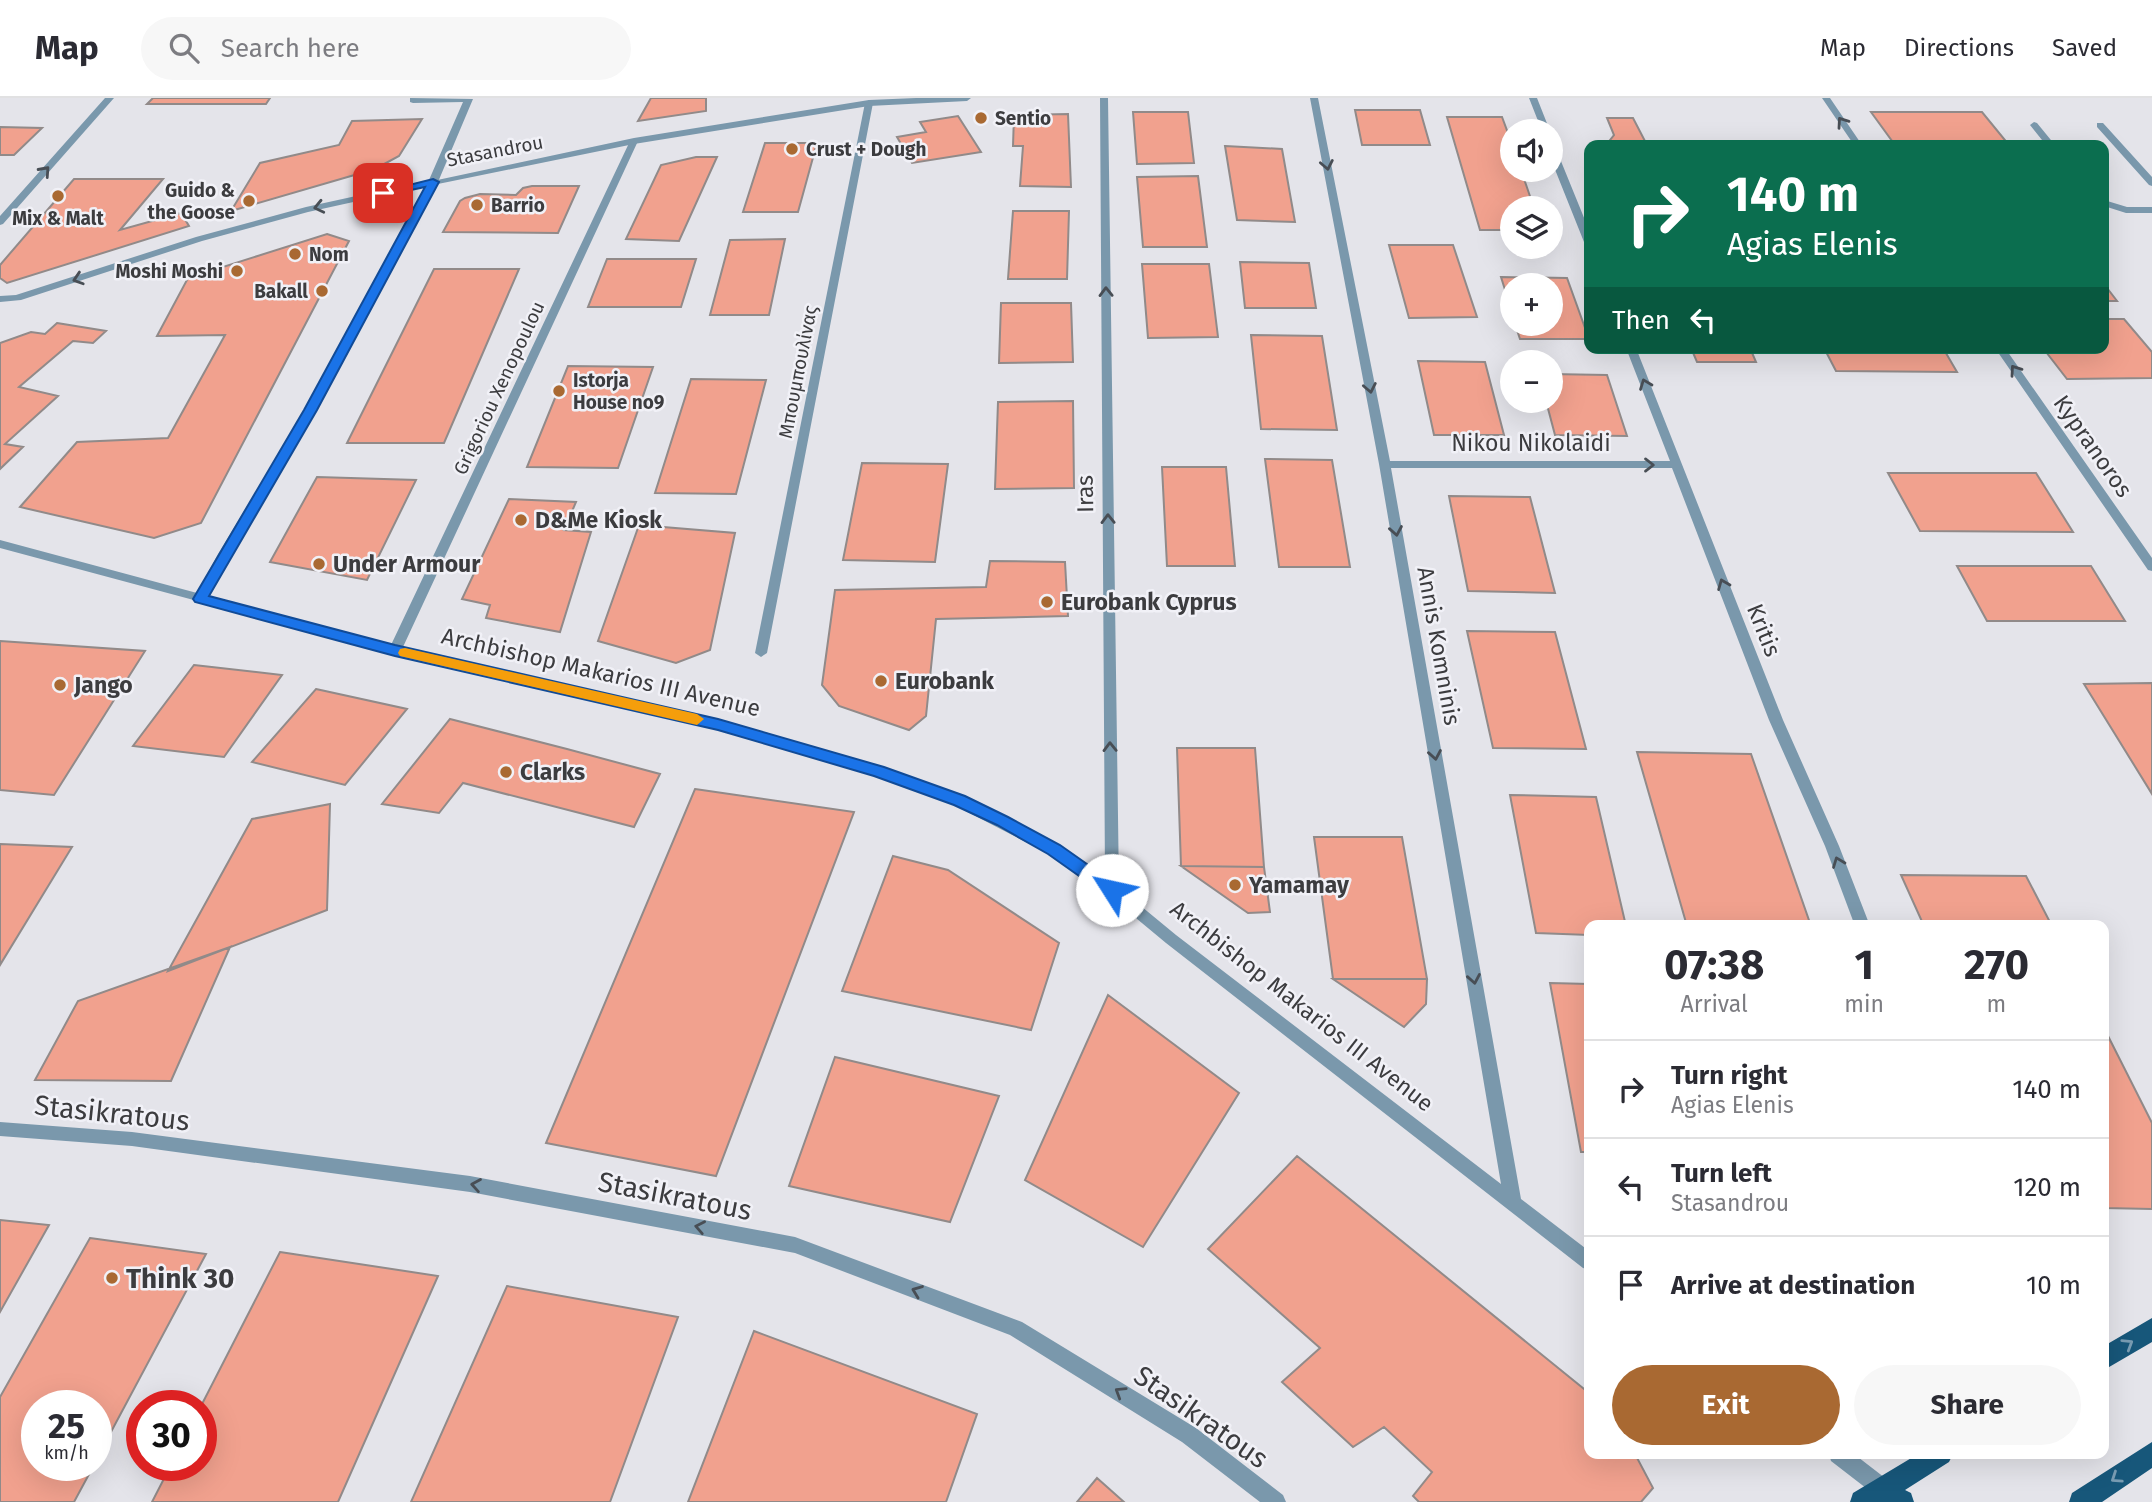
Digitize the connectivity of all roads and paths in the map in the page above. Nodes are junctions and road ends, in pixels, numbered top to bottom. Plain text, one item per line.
1 (110, 98) edge
2 (469, 98) edge
3 (967, 98) edge
4 (1104, 98) edge
5 (1314, 98) edge
6 (1533, 98) edge
7 (1826, 98) edge
8 (413, 100) dead end
9 (869, 100) edge
10 (1541, 119) edge
11 (2034, 125) dead end
12 (2100, 125) dead end
13 (1855, 140) edge
14 (2047, 140) edge
15 (634, 141) junction
16 (1563, 177) edge
17 (433, 182) junction
18 (2152, 183) edge
19 (2109, 205) edge
20 (2152, 210) edge
21 (0, 222) edge
22 (1584, 229) edge
23 (0, 299) edge
24 (1633, 354) edge
25 (2004, 354) edge
26 (1385, 464) junction
27 (1677, 465) junction
28 (0, 544) edge
29 (2152, 567) edge
30 (200, 599) junction
31 (395, 650) junction
32 (761, 653) dead end
33 (1112, 890) junction
34 (1861, 920) edge
35 (0, 1129) edge
36 (1513, 1203) junction
37 (1584, 1258) edge
38 (2152, 1329) edge
39 (2109, 1356) edge
40 (2152, 1454) edge
41 (1842, 1459) edge
42 (1933, 1459) edge
43 (1872, 1495) edge
44 (1276, 1502) edge
45 (1902, 1502) edge
46 (2081, 1502) edge

21 -> 1 street
2 - 8 street
2 - 17 street
3 - 9 street, Stasandrou
33 -> 4 street, Iras
5 -> 26 street, Annis Komninis
6 - 10 street
13 -> 7 street
9 - 15 street, Stasandrou
9 - 32 street, Μπουμπουλίνας
11 - 14 street
12 - 18 street
15 - 17 street, Stasandrou
15 - 31 street, Grigoriou Xenopoulou
16 - 22 street
17 -> 23 street, Stasandrou
17 - 30 street
19 - 20 street
27 -> 24 street, Kritis
29 -> 25 street, Kypranoros
26 -> 27 street, Nikou Nikolaidi
26 -> 36 street, Annis Komninis
34 -> 27 street, Kritis
28 - 30 street, Archbishop Makarios III Avenue
30 - 31 street, Archbishop Makarios III Avenue
31 - 33 street, Archbishop Makarios III Avenue
33 - 36 street, Archbishop Makarios III Avenue
44 -> 35 street, Stasikratous
36 - 37 street, Archbishop Makarios III Avenue
39 -> 38 main road
40 -> 46 main road
41 - 43 street
42 - 43 main road
43 - 45 main road

